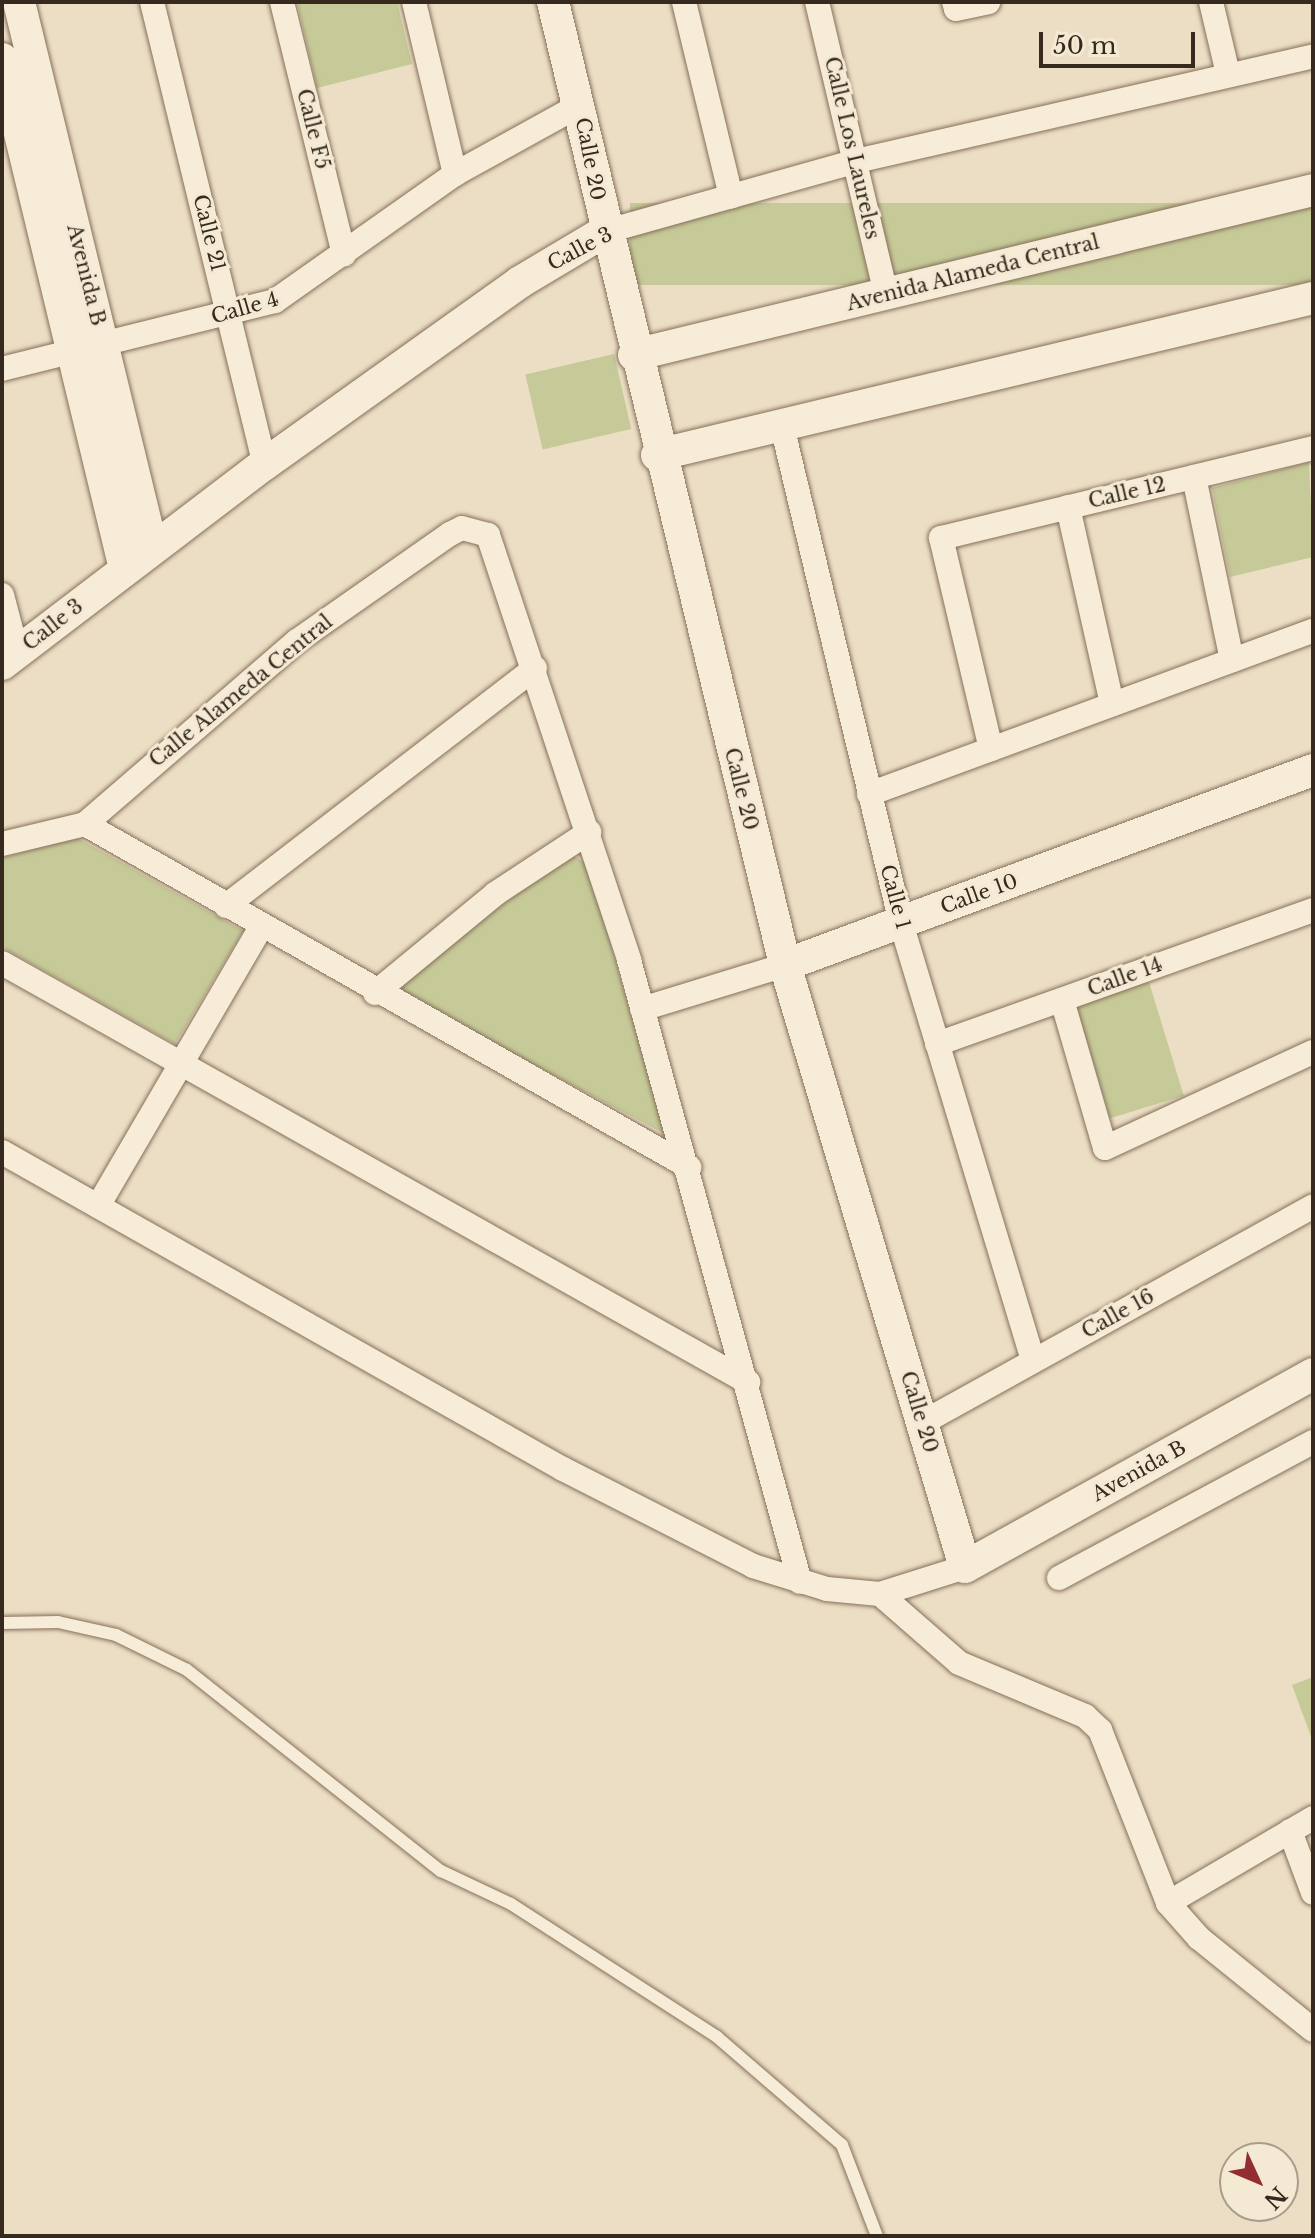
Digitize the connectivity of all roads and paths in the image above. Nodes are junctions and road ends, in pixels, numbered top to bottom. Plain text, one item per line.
1 (19, 2) edge
2 (152, 2) edge
3 (282, 2) edge
4 (414, 2) edge
5 (553, 2) edge
6 (684, 2) edge
7 (817, 2) edge
8 (954, 2) edge
9 (988, 2) edge
10 (1211, 2) edge
11 (1313, 56) edge
12 (2, 59) edge
13 (1228, 74) junction
14 (580, 105) junction
15 (856, 161) junction
16 (455, 174) junction
17 (1313, 190) edge
18 (731, 196) junction
19 (604, 232) junction
20 (344, 255) junction
21 (886, 294) junction
22 (1313, 298) edge
23 (229, 314) junction
24 (88, 348) junction
25 (634, 355) junction
26 (2, 369) edge
27 (782, 426) junction
28 (1313, 448) edge
29 (657, 455) junction
30 (265, 464) junction
31 (1194, 477) junction
32 (1068, 507) junction
33 (152, 548) junction
34 (125, 569) junction
35 (2, 595) edge
36 (1313, 631) edge
37 (9, 658) edge
38 (1232, 660) junction
39 (535, 668) junction
40 (1112, 704) junction
41 (991, 749) junction
42 (1313, 770) edge
43 (869, 794) junction
44 (85, 824) junction
45 (589, 832) junction
46 (2, 844) edge
47 (226, 906) junction
48 (1313, 910) edge
49 (901, 923) junction
50 (261, 927) junction
51 (2, 963) edge
52 (785, 965) junction
53 (375, 993) junction
54 (1062, 1000) junction
55 (642, 1009) junction
56 (937, 1044) junction
57 (1313, 1052) edge
58 (180, 1065) junction
59 (2, 1152) edge
60 (689, 1167) junction
61 (98, 1206) junction
62 (1313, 1206) edge
63 (1033, 1361) junction
64 (1313, 1374) edge
65 (748, 1382) junction
66 (922, 1423) junction
67 (1313, 1442) edge
68 (965, 1567) junction
69 (1059, 1578) dead end
70 (800, 1582) junction
71 (880, 1594) junction
72 (2, 1623) edge
73 (1313, 1818) edge
74 (1290, 1831) junction
75 (1313, 1893) edge
76 (1168, 1903) junction
77 (1313, 2030) edge
78 (877, 2236) edge

1 - 24 street, Avenida B
2 - 23 street, Calle 21
3 - 20 street, Calle F5
4 - 16 street
5 - 14 street, Calle 20
6 - 18 street
7 - 15 street, Calle Los Laureles
8 - 9 street
10 - 13 street
11 - 13 street, Calle 3
12 - 24 street, Avenida B
13 - 15 street, Calle 3
14 - 16 street, Calle 4
14 - 19 street, Calle 20
15 - 18 street, Calle 3
15 - 21 street, Calle Los Laureles
16 - 20 street, Calle 4
17 - 21 street, Avenida Alameda Central
18 - 19 street, Calle 3
19 - 25 street, Calle 20
19 - 30 street, Calle 3
20 - 23 street, Calle 4
21 - 25 street, Avenida Alameda Central
22 - 27 street
23 - 24 street, Calle 4
23 - 30 street, Calle 21
24 - 26 street, Calle 4
24 - 33 street, Avenida B
24 - 34 street, Avenida B
25 - 29 street, Calle 20
27 - 29 street
27 - 43 street, Calle 1
28 - 31 street, Calle 12
29 - 52 street, Calle 20
30 - 33 street, Calle 3
31 - 32 street, Calle 12
31 - 38 street
32 - 40 street
32 - 41 street, Calle 12
33 - 34 street, Calle 3
34 - 37 street, Calle 3
35 - 37 street
36 - 38 street
38 - 40 street
39 - 44 street, Calle Alameda Central
39 - 45 street
39 - 47 street
40 - 41 street
41 - 43 street
42 - 49 street, Calle 10
43 - 49 street, Calle 1
44 - 46 street, Calle Alameda Central
44 - 47 street
45 - 53 street
45 - 55 street
47 - 50 street
48 - 54 street, Calle 14
49 - 52 street, Calle 10
49 - 56 street, Calle 1
50 - 53 street
50 - 58 street
51 - 58 street
52 - 55 street, Calle 10
52 - 66 street, Calle 20
53 - 60 street
54 - 56 street, Calle 14
54 - 57 street
55 - 60 street
56 - 63 street, Calle 1
58 - 61 street
58 - 65 street
59 - 61 street
60 - 65 street
61 - 70 street
62 - 63 street, Calle 16
63 - 66 street, Calle 16
64 - 68 street, Avenida B
65 - 70 street
66 - 68 street, Calle 20
67 - 69 street
68 - 71 street
70 - 71 street
71 - 76 street
72 - 78 lane
73 - 74 street
74 - 75 street
74 - 76 street
76 - 77 street

